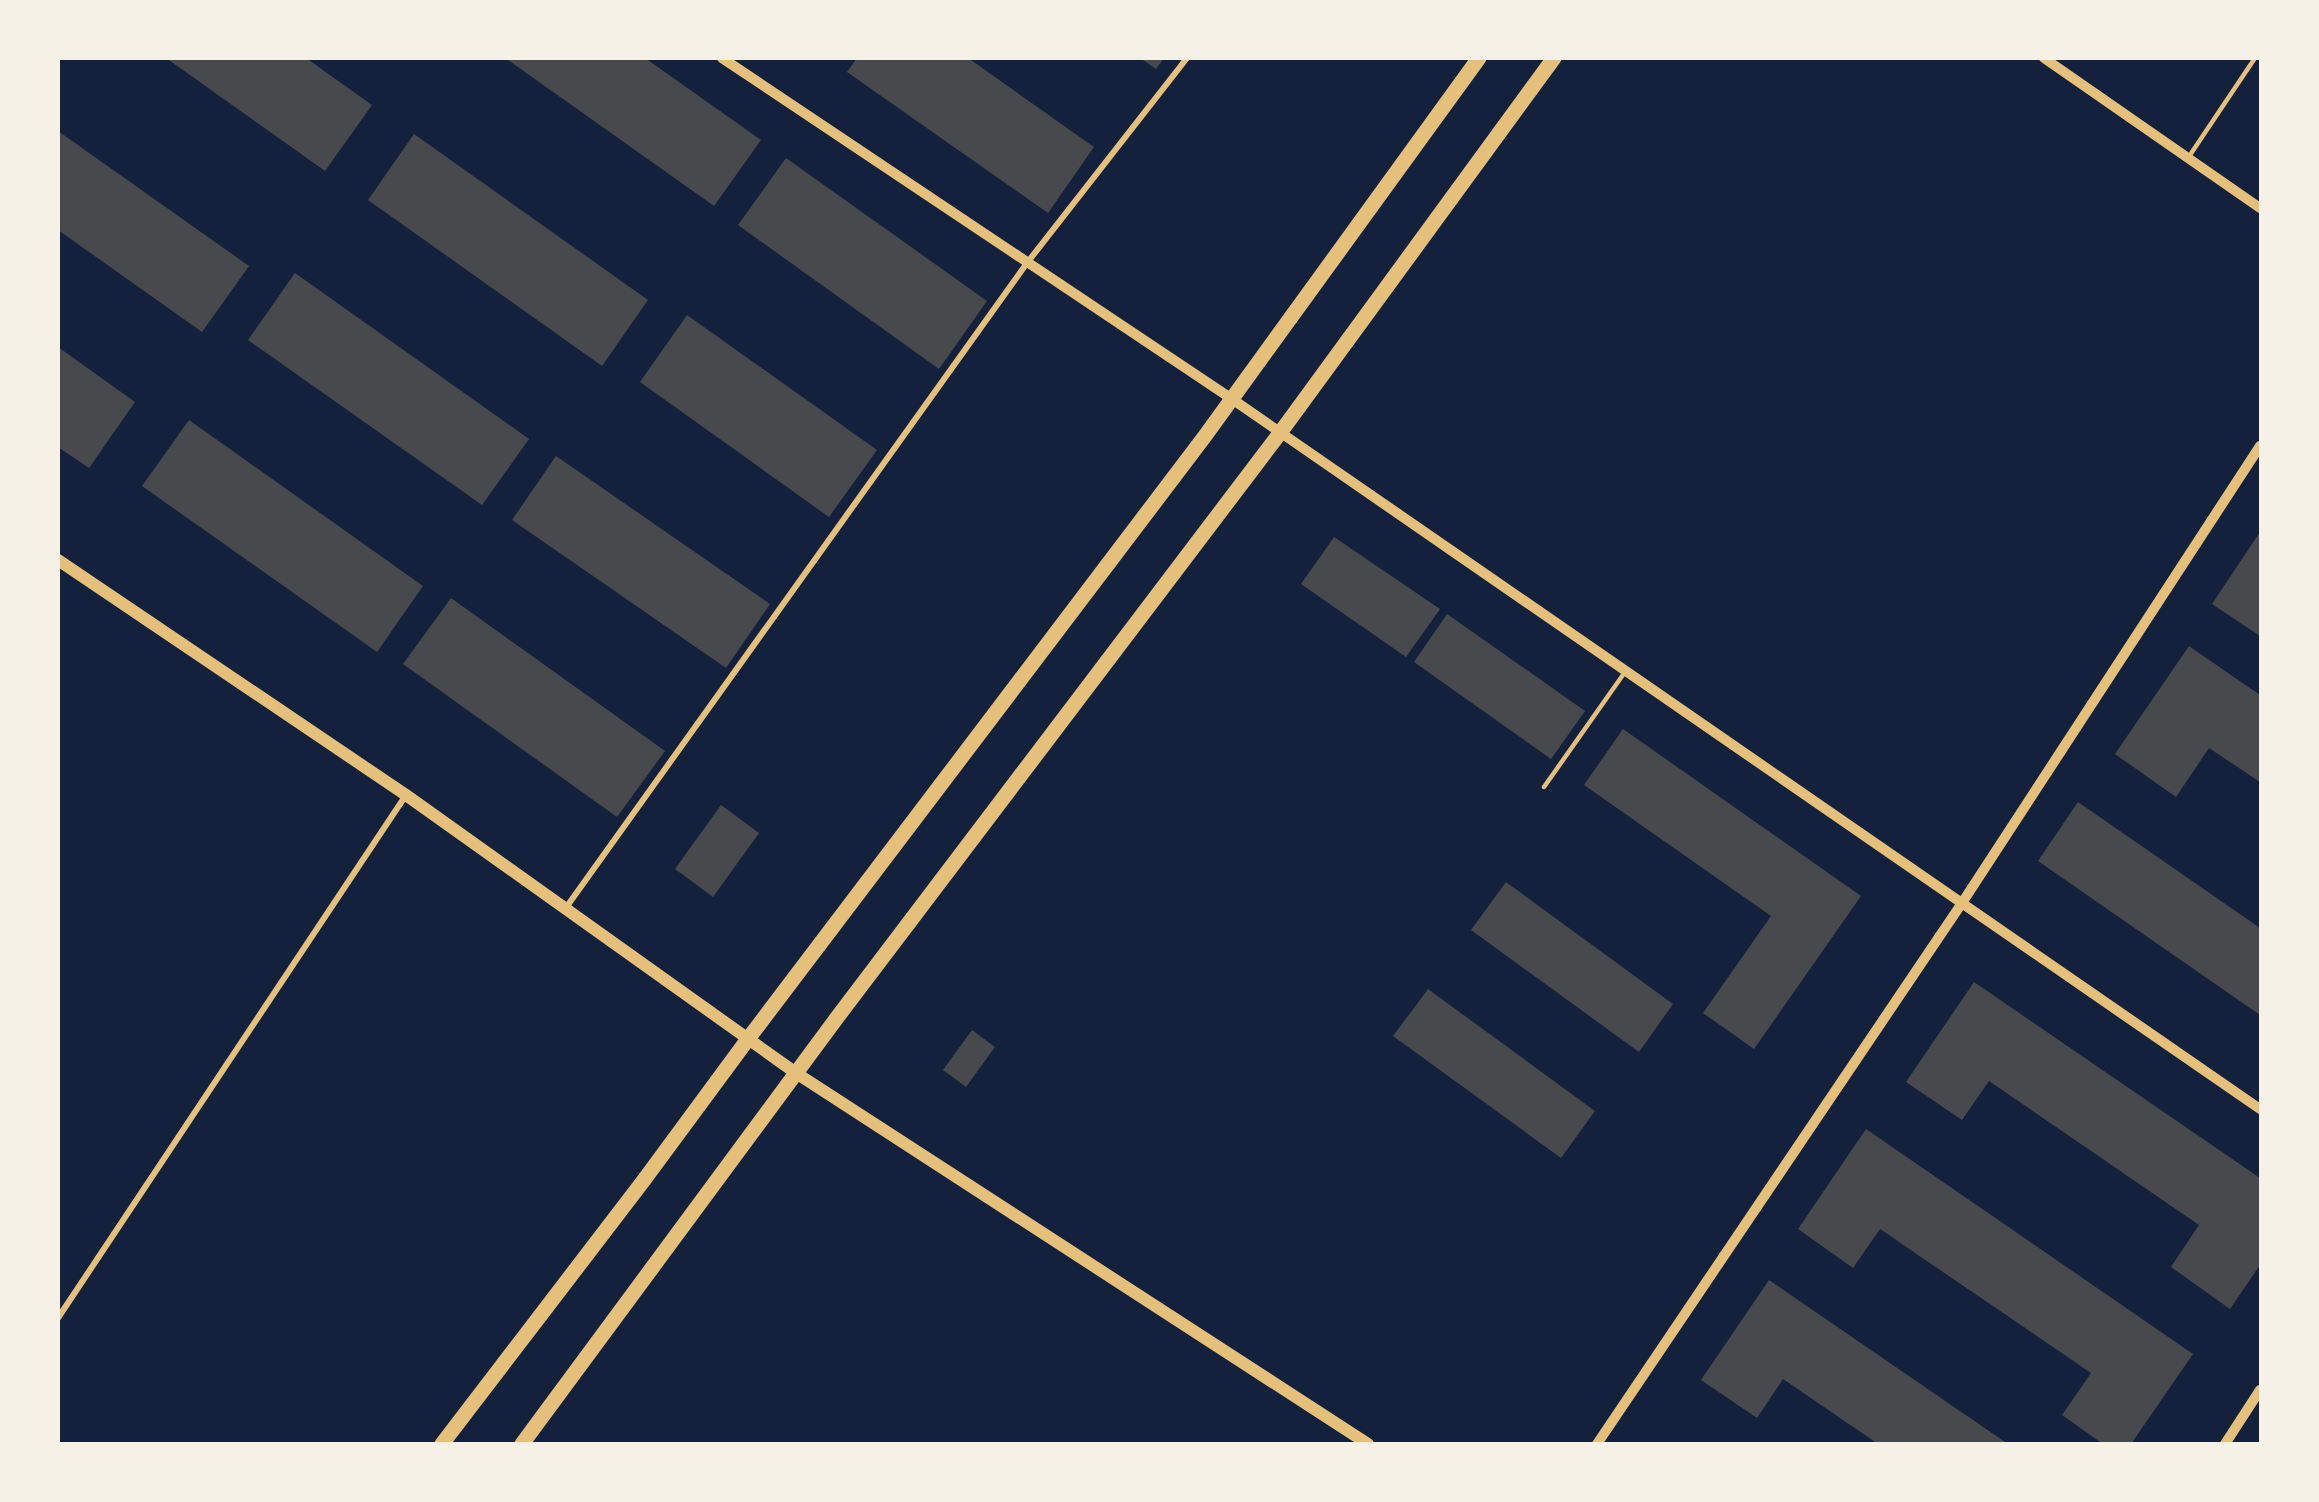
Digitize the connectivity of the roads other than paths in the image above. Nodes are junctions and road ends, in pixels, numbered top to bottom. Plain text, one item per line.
1 (722, 58) edge
2 (1187, 58) edge
3 (1479, 58) edge
4 (1554, 58) edge
5 (2044, 58) edge
6 (2255, 58) edge
7 (2188, 159) junction
8 (2260, 208) edge
9 (1027, 263) junction
10 (1232, 399) junction
11 (1280, 433) junction
12 (2260, 446) edge
13 (58, 560) edge
14 (1626, 671) junction
15 (1544, 787) dead end
16 (406, 795) junction
17 (1962, 903) junction
18 (564, 909) junction
19 (748, 1039) junction
20 (796, 1073) junction
21 (2260, 1109) edge
22 (58, 1318) edge
23 (2260, 1390) edge
24 (442, 1443) edge
25 (522, 1443) edge
26 (1368, 1443) edge
27 (1597, 1443) edge
28 (2225, 1443) edge

1 - 9 street
2 - 9 street
3 - 10 main road
4 - 11 main road
5 - 7 street
6 - 7 lane
7 - 8 street
9 - 10 street
9 - 18 street
10 - 11 street
10 - 19 main road
11 - 14 street
11 - 20 main road
12 - 17 street
13 - 16 main road
14 - 15 lane
14 - 17 street
16 - 18 main road
16 - 22 street
17 - 21 street
17 - 27 street
18 - 19 main road
19 - 20 main road
19 - 24 main road
20 - 25 main road
20 - 26 main road
23 - 28 street

